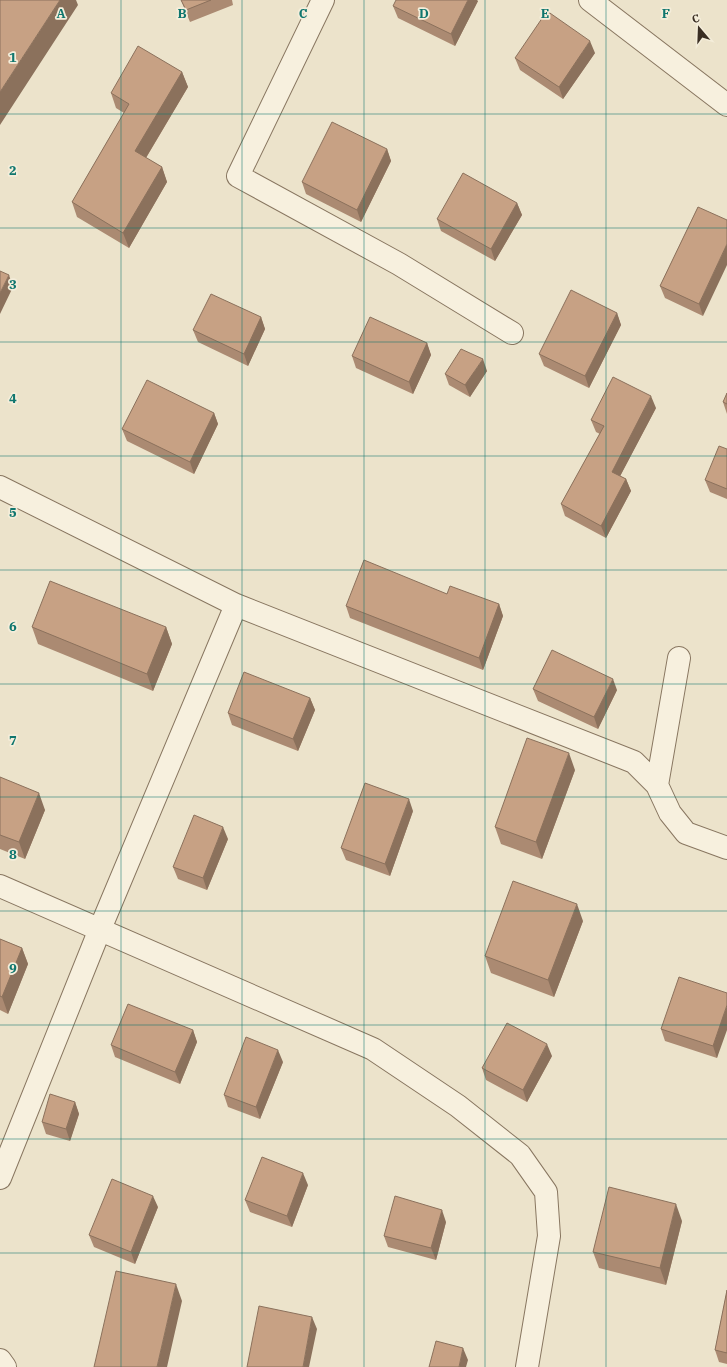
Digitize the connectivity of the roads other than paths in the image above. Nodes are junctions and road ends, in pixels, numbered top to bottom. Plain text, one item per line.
1 (323, 0) edge
2 (590, 0) edge
3 (727, 105) edge
4 (512, 333) dead end
5 (0, 487) edge
6 (236, 605) junction
7 (679, 658) dead end
8 (657, 784) junction
9 (727, 848) edge
10 (0, 886) edge
11 (100, 929) junction
12 (0, 1178) edge
13 (0, 1360) edge
14 (5, 1367) edge
15 (527, 1367) edge

1 - 4 street
2 - 3 street
5 - 6 street
6 - 8 street
6 - 11 street
7 - 8 street
8 - 9 street
10 - 11 street
11 - 12 street
11 - 15 street
13 - 14 street

